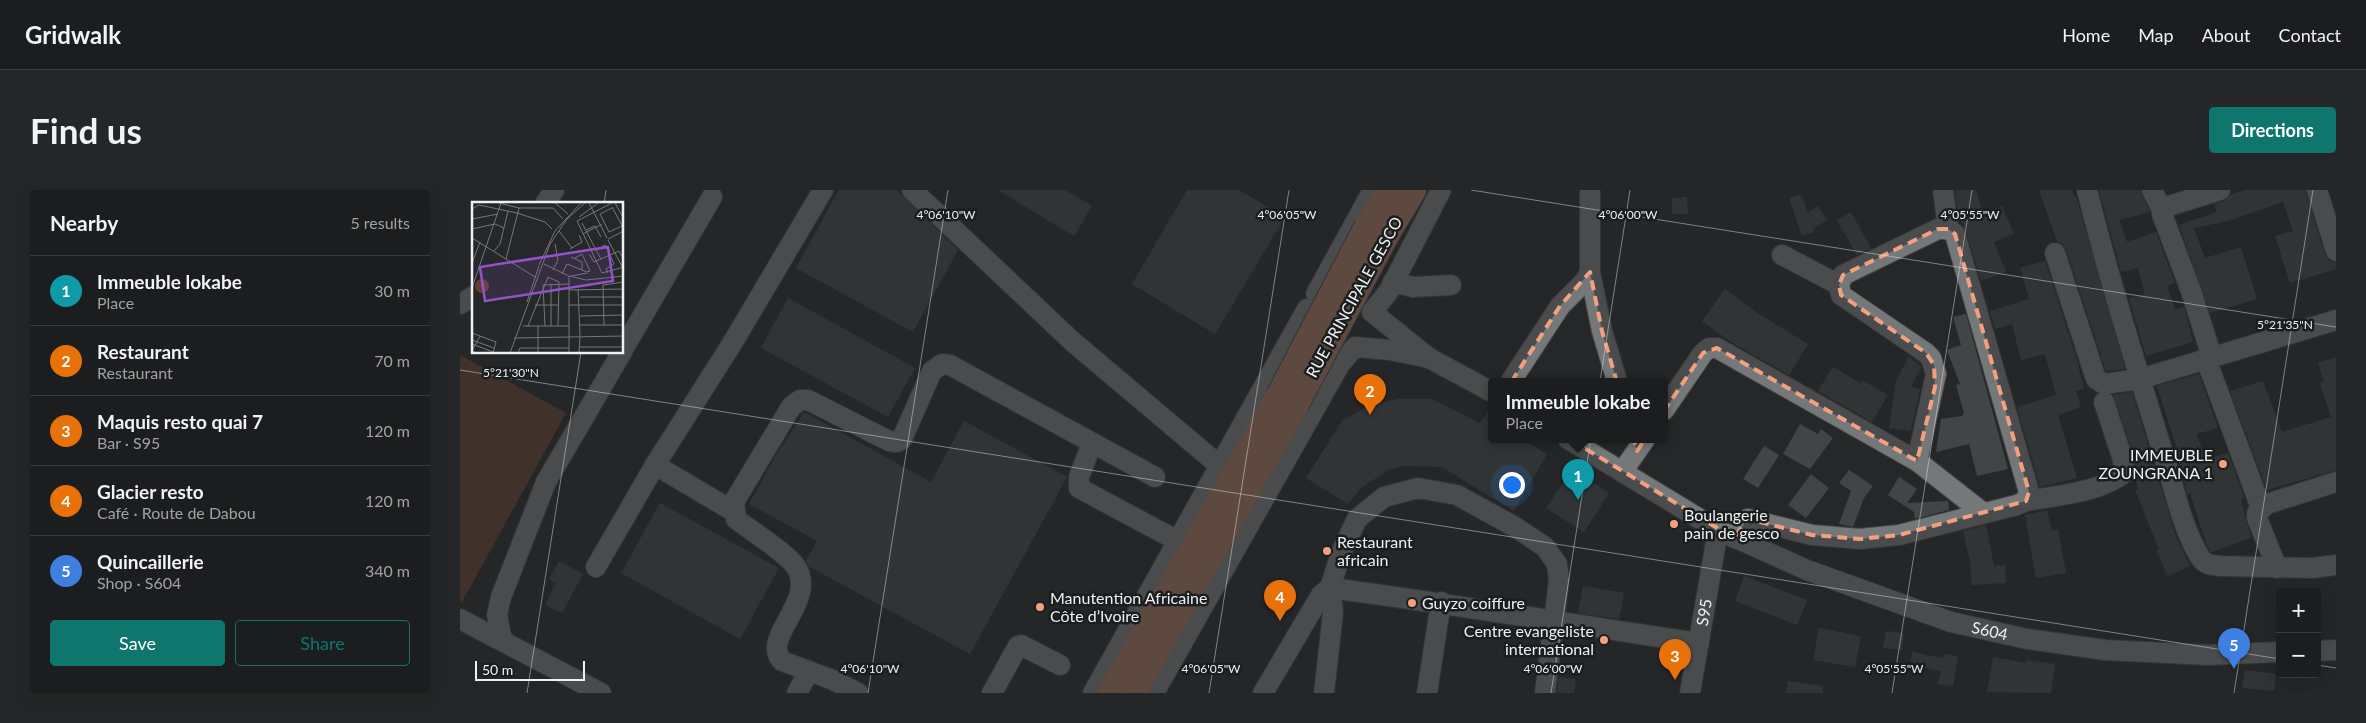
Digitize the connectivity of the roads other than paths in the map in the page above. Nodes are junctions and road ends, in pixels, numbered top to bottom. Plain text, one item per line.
1 (554, 190) edge
2 (823, 190) edge
3 (912, 190) edge
4 (1373, 190) edge
5 (1390, 190) edge
6 (1413, 190) edge
7 (1441, 190) edge
8 (1590, 190) edge
9 (1943, 190) edge
10 (2087, 190) edge
11 (2152, 190) edge
12 (2220, 190) edge
13 (2317, 190) edge
14 (712, 197) dead end
15 (546, 202) edge
16 (2162, 210) junction
17 (1948, 229) junction
18 (1376, 232) junction
19 (2336, 251) edge
20 (2056, 253) dead end
21 (1782, 255) dead end
22 (1590, 272) junction
23 (1393, 282) junction
24 (1839, 284) junction
25 (1451, 285) dead end
26 (472, 297) edge
27 (1311, 302) junction
28 (460, 304) edge
29 (1372, 312) junction
30 (2336, 320) edge
31 (1355, 347) junction
32 (624, 349) edge
33 (621, 354) edge
34 (1429, 358) junction
35 (2209, 358) junction
36 (1514, 378) edge
37 (1616, 378) edge
38 (2140, 379) junction
39 (1488, 390) edge
40 (2104, 402) dead end
41 (1668, 404) edge
42 (1092, 443) junction
43 (1575, 443) edge
44 (1638, 443) edge
45 (1917, 461) junction
46 (655, 465) junction
47 (1220, 466) junction
48 (1622, 472) junction
49 (1155, 477) dead end
50 (2336, 482) edge
51 (2026, 501) junction
52 (2261, 508) junction
53 (733, 511) junction
54 (1982, 512) junction
55 (1726, 534) junction
56 (1191, 555) junction
57 (2336, 565) edge
58 (596, 567) dead end
59 (2277, 568) junction
60 (1330, 588) junction
61 (1441, 602) junction
62 (460, 619) edge
63 (1555, 622) junction
64 (502, 640) junction
65 (1699, 643) junction
66 (2321, 650) edge
67 (2336, 650) edge
68 (2276, 652) edge
69 (1060, 665) dead end
70 (809, 671) junction
71 (601, 693) edge
72 (796, 693) edge
73 (858, 693) edge
74 (992, 693) edge
75 (1093, 693) edge
76 (1111, 693) edge
77 (1133, 693) edge
78 (1154, 693) edge
79 (1263, 693) edge
80 (1324, 693) edge
81 (1427, 693) edge
82 (1545, 693) edge
83 (1690, 693) edge

1 - 15 street
2 - 46 street
3 - 47 street
4 - 27 street
5 - 18 main road, RUE PRINCIPALE GESCO
6 - 18 main road, RUE PRINCIPALE GESCO
7 - 23 street
8 - 22 street
9 - 17 street
10 - 38 street
11 - 16 street
12 - 16 street
13 - 19 street
14 - 32 street
16 - 35 street
17 - 24 street
17 - 51 street
18 - 56 main road, RUE PRINCIPALE GESCO, bridge
20 - 38 street
21 - 24 street
22 - 36 street
22 - 37 street
23 - 25 street
23 - 29 street
24 - 45 street
26 - 28 street
27 - 29 street
27 - 31 street
27 - 47 street
29 - 31 street
29 - 34 street
30 - 35 street
31 - 34 street
31 - 78 street
33 - 64 street
34 - 39 street
35 - 38 street
35 - 52 street
38 - 59 street
40 - 51 street
41 - 45 street
42 - 49 street
42 - 53 street
42 - 56 street
43 - 48 street, S604
44 - 48 street
45 - 54 street
46 - 53 street
46 - 58 street
47 - 56 street
48 - 55 street, S604
50 - 52 street
51 - 54 street
52 - 59 street
53 - 70 street
54 - 55 street
55 - 65 street, S95
55 - 68 street, S604
56 - 75 street
56 - 76 main road
56 - 77 main road
57 - 59 street
60 - 61 street
60 - 63 street
60 - 79 street
60 - 80 street
61 - 63 street
61 - 81 street
62 - 64 street
63 - 65 street
63 - 82 street
64 - 71 street
65 - 83 street, S95
66 - 67 street
69 - 74 street
70 - 72 street
70 - 73 street

